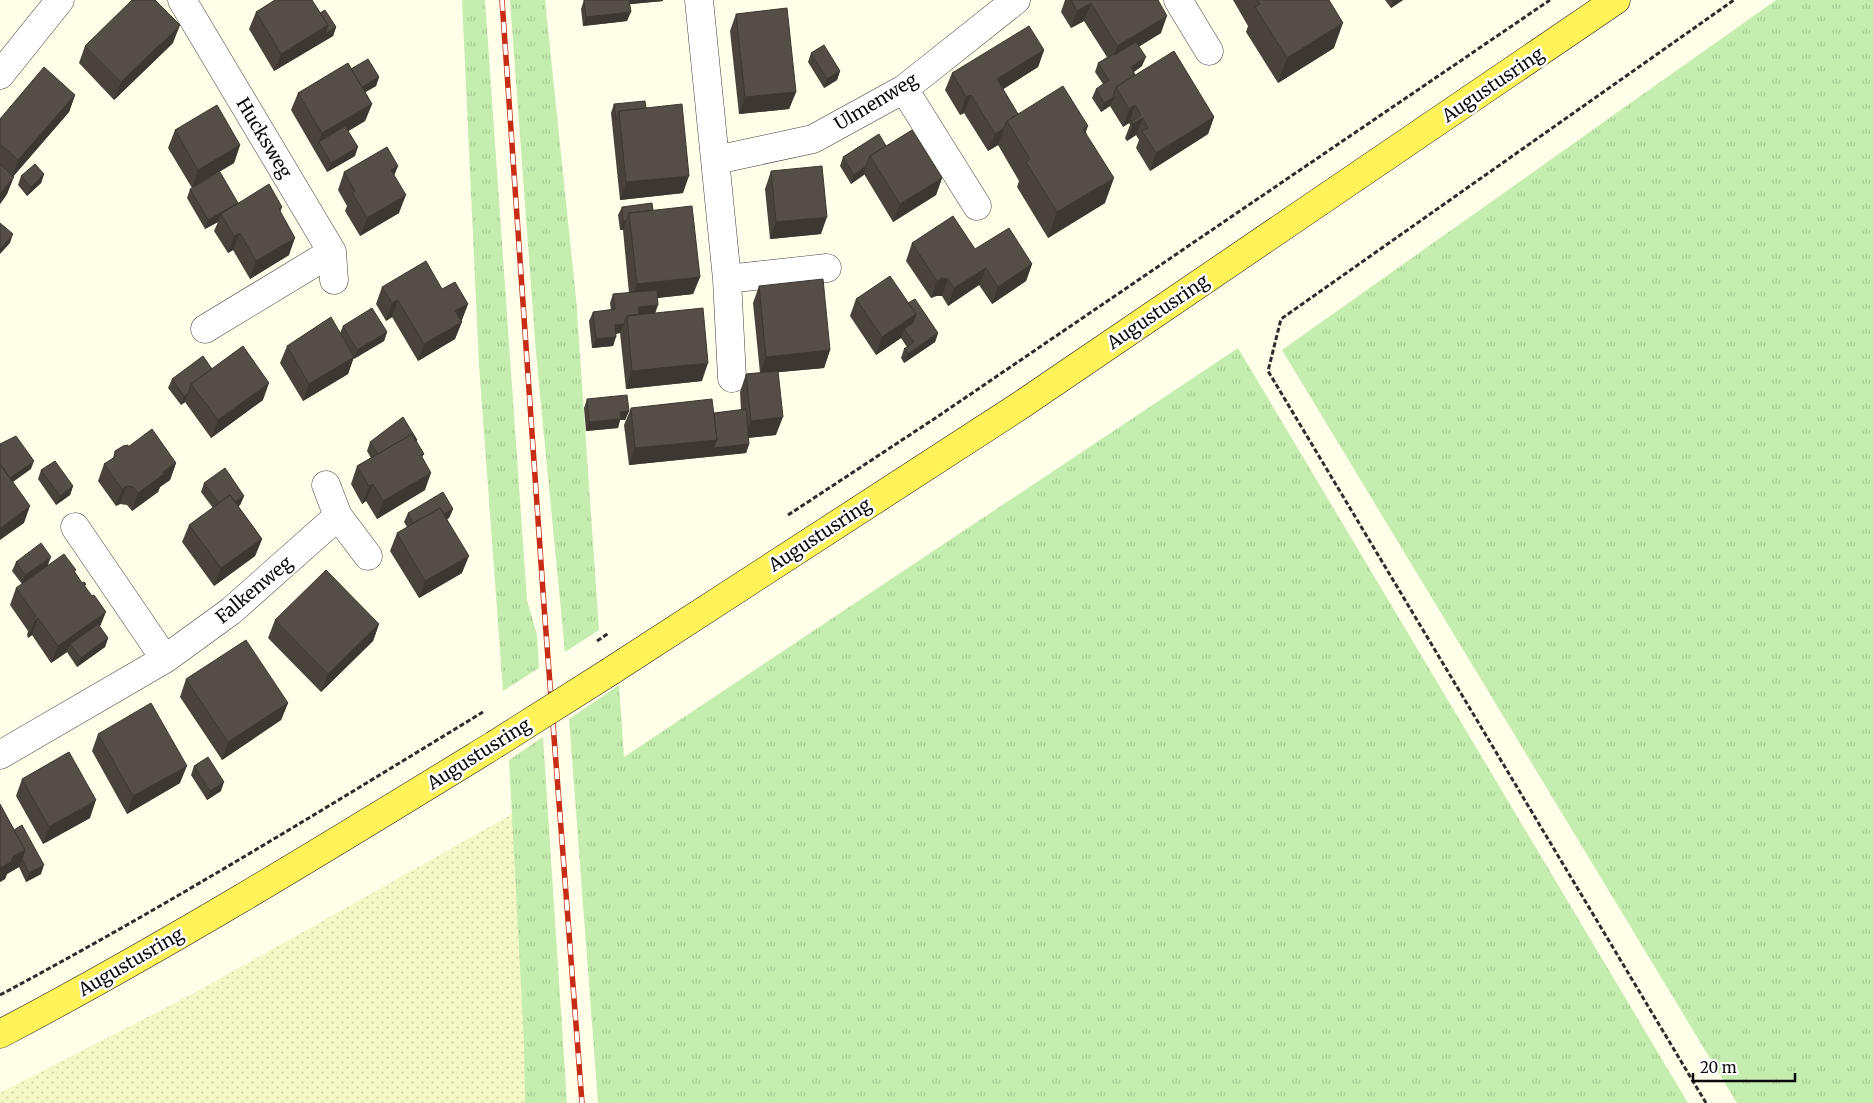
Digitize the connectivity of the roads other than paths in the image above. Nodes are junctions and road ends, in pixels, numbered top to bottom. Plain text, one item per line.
1 (60, 0) edge
2 (182, 0) edge
3 (699, 0) edge
4 (1016, 0) edge
5 (1178, 0) edge
6 (1616, 0) edge
7 (1209, 51) dead end
8 (0, 75) edge
9 (904, 89) junction
10 (716, 160) junction
11 (977, 206) dead end
12 (332, 252) junction
13 (827, 268) dead end
14 (727, 278) junction
15 (334, 280) dead end
16 (205, 329) dead end
17 (732, 378) dead end
18 (326, 485) dead end
19 (338, 516) junction
20 (75, 527) dead end
21 (368, 556) dead end
22 (166, 659) junction
23 (0, 755) edge
24 (0, 1034) edge

1 - 8 street
2 - 12 street, Hucksweg
3 - 10 street
4 - 9 street, Ulmenweg
5 - 7 street
6 - 24 main road, Augustusring, bridge
9 - 10 street, Ulmenweg
9 - 11 street
10 - 14 street
12 - 15 street, Hucksweg
12 - 16 street
13 - 14 street
14 - 17 street
18 - 19 street
19 - 21 street
19 - 22 street, Falkenweg
20 - 22 street
22 - 23 street, Falkenweg

